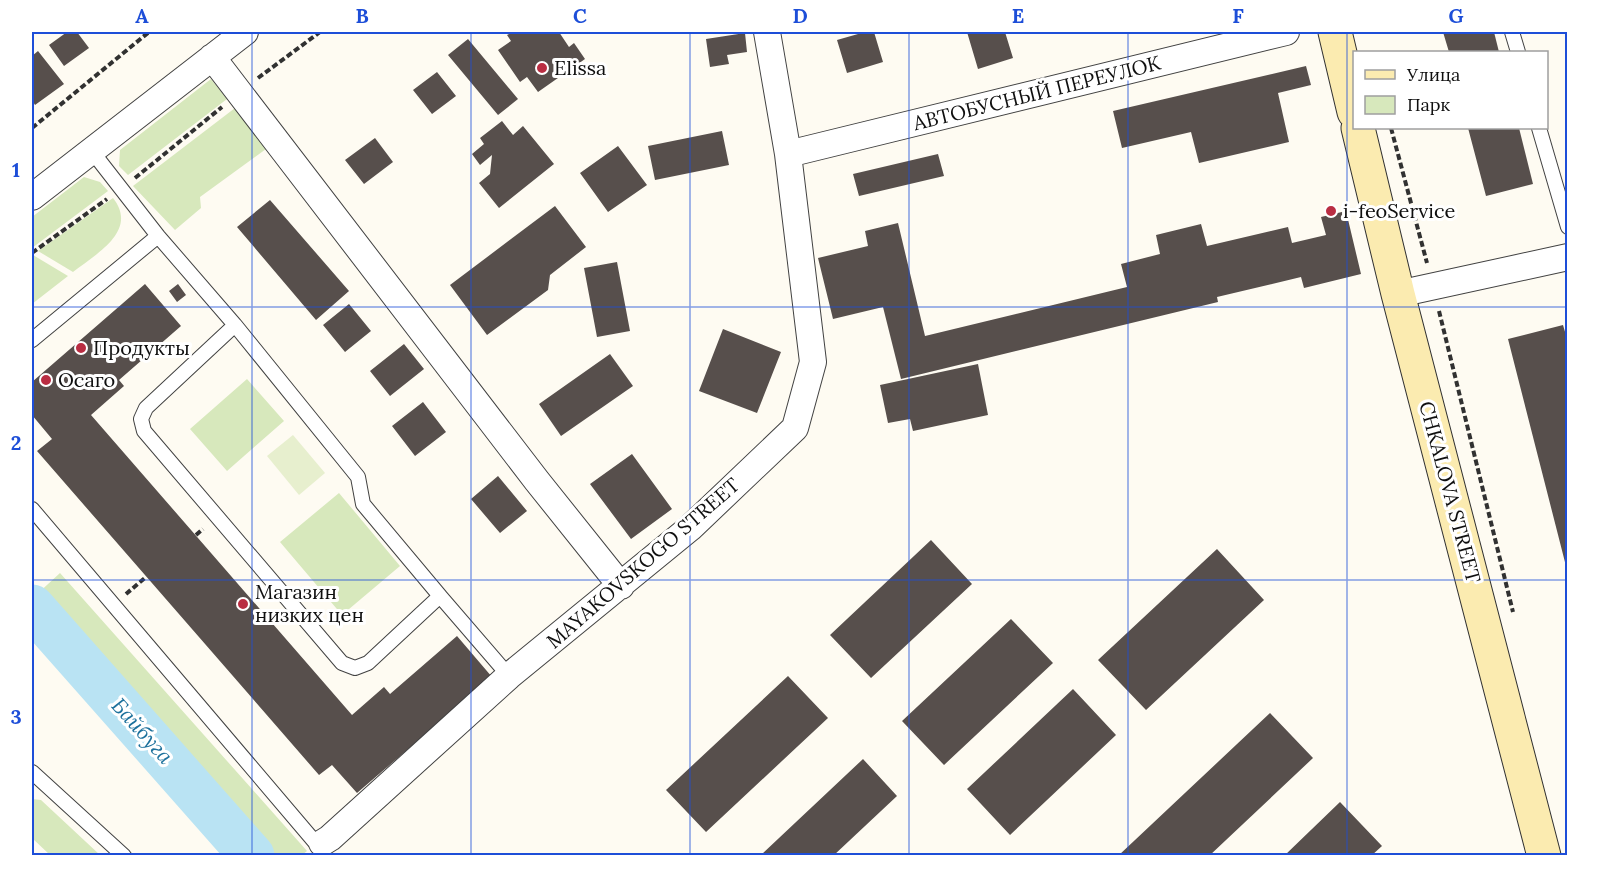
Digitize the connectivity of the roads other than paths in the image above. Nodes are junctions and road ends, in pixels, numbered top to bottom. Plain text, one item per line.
1 (245, 32) edge
2 (767, 32) edge
3 (1286, 32) edge
4 (1335, 32) edge
5 (1512, 32) edge
6 (1518, 51) edge
7 (212, 57) junction
8 (1353, 108) edge
9 (1358, 129) edge
10 (1539, 129) edge
11 (91, 150) junction
12 (788, 154) junction
13 (32, 197) edge
14 (1568, 227) edge
15 (158, 236) junction
16 (1568, 257) edge
17 (1398, 294) junction
18 (235, 325) junction
19 (32, 340) edge
20 (32, 509) edge
21 (621, 586) junction
22 (440, 596) junction
23 (509, 676) junction
24 (35, 781) edge
25 (322, 843) joint
26 (124, 855) edge
27 (1544, 855) edge

1 - 7 street
2 - 12 street, MAYAKOVSKOGO STREET
3 - 12 street, АВТОБУСНЫЙ ПЕРЕУЛОК
4 - 8 main road
5 - 6 lane
7 - 11 street
7 - 21 street
9 - 17 main road, CHKALOVA STREET
10 - 14 lane
11 - 13 street
11 - 15 lane
12 - 21 street, MAYAKOVSKOGO STREET
15 - 18 lane
15 - 19 lane
16 - 17 street
17 - 27 main road, CHKALOVA STREET
18 - 22 lane
18 - 22 lane
20 - 25 lane
21 - 23 street, MAYAKOVSKOGO STREET
22 - 23 lane
23 - 25 street, MAYAKOVSKOGO STREET
24 - 26 lane

